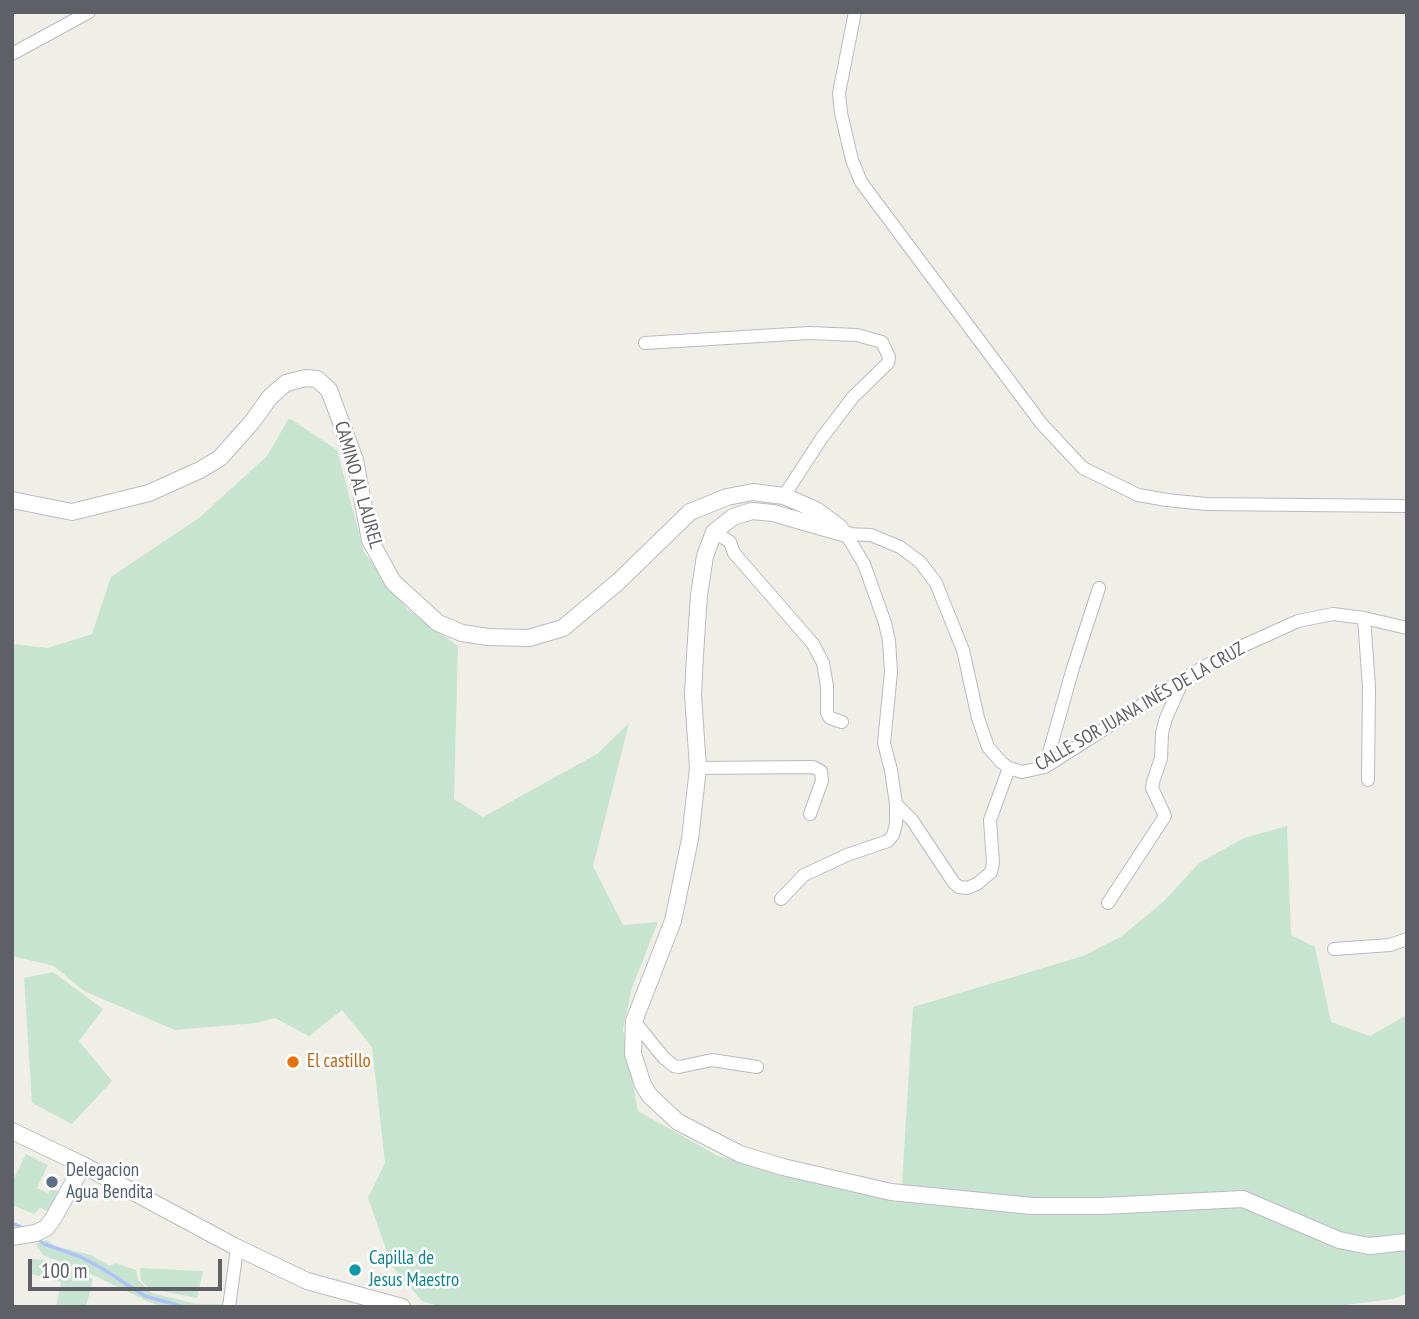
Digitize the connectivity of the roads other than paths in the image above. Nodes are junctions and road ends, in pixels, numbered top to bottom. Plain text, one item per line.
1 (89, 12) edge
2 (855, 12) edge
3 (12, 54) edge
4 (645, 343) dead end
5 (784, 496) junction
6 (12, 500) edge
7 (1407, 506) edge
8 (714, 532) junction
9 (846, 534) junction
10 (1099, 588) dead end
11 (1364, 618) junction
12 (1407, 628) edge
13 (1184, 678) junction
14 (842, 722) dead end
15 (1045, 766) junction
16 (698, 768) junction
17 (1009, 768) junction
18 (1368, 780) dead end
19 (897, 804) junction
20 (810, 814) dead end
21 (781, 899) dead end
22 (1108, 903) dead end
23 (1407, 939) edge
24 (1334, 948) dead end
25 (634, 1021) junction
26 (757, 1067) dead end
27 (12, 1131) edge
28 (83, 1165) junction
29 (24, 1235) edge
30 (1407, 1242) edge
31 (236, 1256) dead end
32 (230, 1305) edge
33 (402, 1307) edge

1 - 3 street
2 - 7 street
4 - 5 street
5 - 6 main road, CAMINO AL LAUREL
5 - 9 main road, CAMINO AL LAUREL
8 - 9 main road, CALLE SOR JUANA INÉS DE LA CRUZ
8 - 14 street
8 - 16 main road
9 - 17 street, CALLE SOR JUANA INÉS DE LA CRUZ
9 - 19 street
10 - 15 street
11 - 12 street, CALLE SOR JUANA INÉS DE LA CRUZ
11 - 13 street, CALLE SOR JUANA INÉS DE LA CRUZ
11 - 18 street
13 - 15 street, CALLE SOR JUANA INÉS DE LA CRUZ
13 - 22 street
15 - 17 street, CALLE SOR JUANA INÉS DE LA CRUZ
16 - 20 street
16 - 25 main road
17 - 19 street
19 - 21 street
23 - 24 street
25 - 26 street
25 - 30 main road
27 - 28 main road
28 - 29 main road
28 - 33 main road
31 - 32 street

